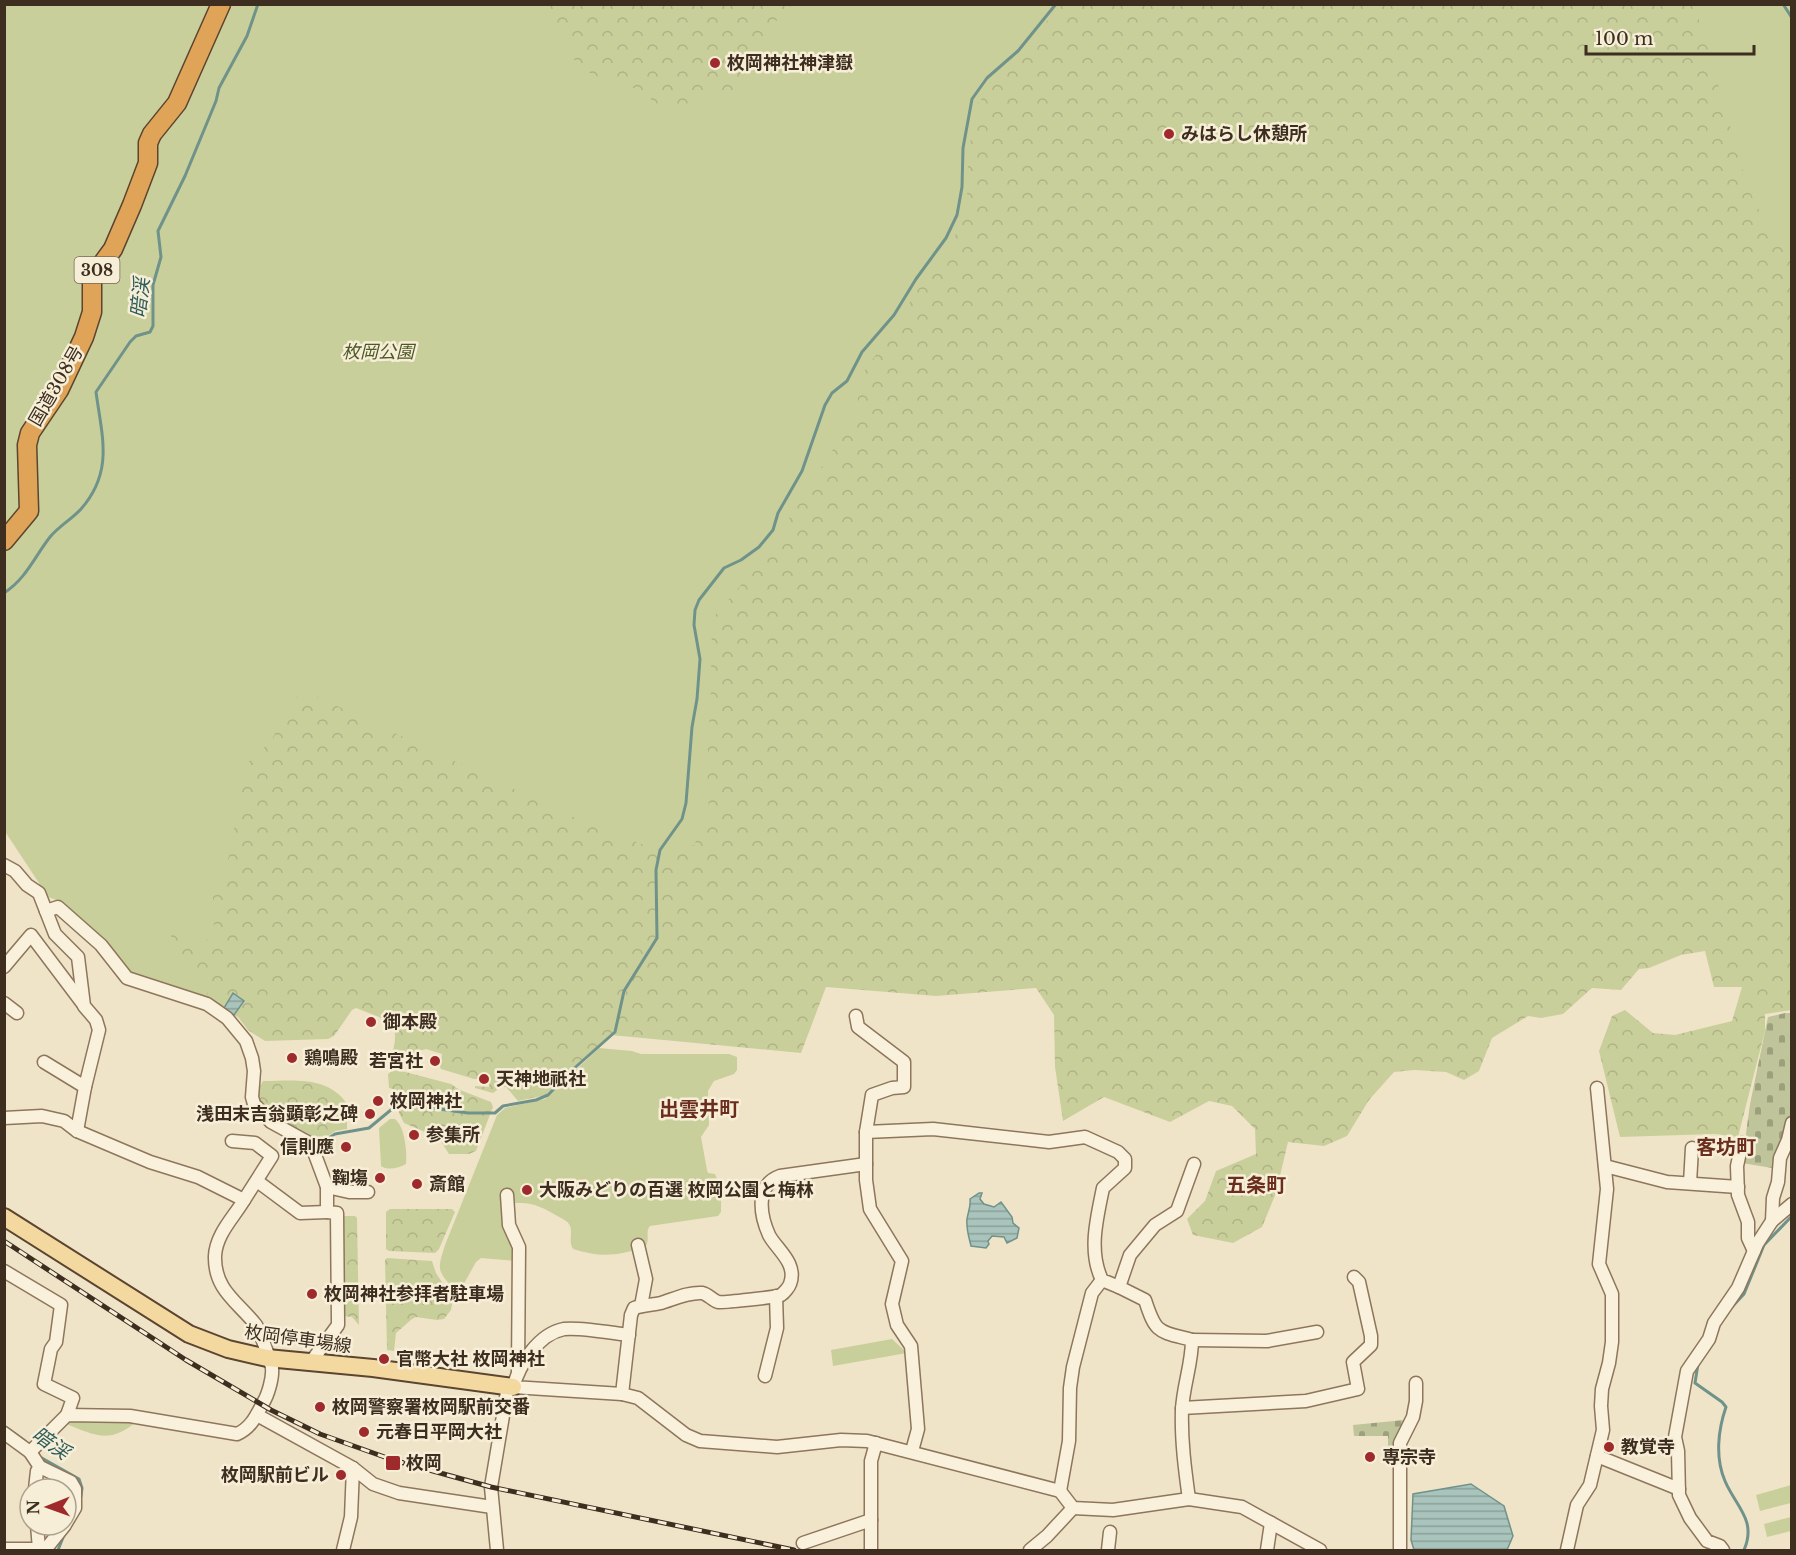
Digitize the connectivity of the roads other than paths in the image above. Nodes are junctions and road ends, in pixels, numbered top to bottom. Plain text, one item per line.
1 (221, 4) edge
2 (4, 541) edge
3 (4, 865) edge
4 (46, 910) junction
5 (4, 967) edge
6 (4, 1003) edge
7 (84, 1006) junction
8 (17, 1013) dead end
9 (856, 1016) dead end
10 (44, 1062) dead end
11 (85, 1087) junction
12 (1597, 1088) dead end
13 (4, 1118) edge
14 (1791, 1123) edge
15 (77, 1131) junction
16 (866, 1132) junction
17 (232, 1141) dead end
18 (1742, 1143) dead end
19 (1692, 1148) dead end
20 (866, 1164) junction
21 (1194, 1164) dead end
22 (1605, 1166) junction
23 (257, 1181) junction
24 (1690, 1183) junction
25 (327, 1187) junction
26 (1738, 1187) junction
27 (368, 1192) dead end
28 (507, 1195) dead end
29 (244, 1200) junction
30 (1791, 1204) edge
31 (327, 1212) junction
32 (5, 1217) edge
33 (1772, 1221) junction
34 (638, 1245) dead end
35 (1754, 1251) junction
36 (4, 1270) edge
37 (1354, 1277) dead end
38 (1102, 1280) junction
39 (1119, 1287) junction
40 (776, 1296) junction
41 (641, 1306) junction
42 (1317, 1332) dead end
43 (629, 1335) junction
44 (1192, 1340) junction
45 (267, 1358) junction
46 (311, 1362) junction
47 (765, 1376) dead end
48 (513, 1381) junction
49 (1416, 1383) dead end
50 (622, 1394) junction
51 (1182, 1408) junction
52 (67, 1415) junction
53 (257, 1415) junction
54 (4, 1433) edge
55 (876, 1443) junction
56 (33, 1449) junction
57 (912, 1451) junction
58 (1597, 1456) junction
59 (40, 1467) junction
60 (353, 1468) junction
61 (37, 1477) edge
62 (61, 1477) edge
63 (1678, 1489) junction
64 (1060, 1491) junction
65 (1189, 1499) junction
66 (492, 1507) junction
67 (1073, 1508) junction
68 (871, 1520) junction
69 (1271, 1523) junction
70 (1110, 1532) dead end
71 (54, 1537) edge
72 (803, 1543) dead end
73 (4, 1549) edge
74 (42, 1550) edge
75 (343, 1551) edge
76 (497, 1551) edge
77 (871, 1551) edge
78 (1030, 1551) edge
79 (1108, 1551) edge
80 (1267, 1551) edge
81 (1320, 1551) edge
82 (1400, 1551) edge
83 (1567, 1551) edge
84 (1723, 1551) edge

1 - 2 highway, 国道308号 / 308
3 - 4 street
4 - 7 street
4 - 25 street
5 - 7 street
6 - 8 street
7 - 11 street
9 - 16 street
10 - 11 street
11 - 15 street
12 - 22 street
13 - 15 street
14 - 33 street
15 - 29 street
16 - 20 street
16 - 38 street
17 - 23 street
18 - 26 street
19 - 24 street
20 - 40 street
20 - 57 street
21 - 39 street
22 - 24 street
22 - 58 street
23 - 29 street
23 - 31 street
24 - 26 street
25 - 27 street
25 - 31 street
26 - 35 street
28 - 48 street
29 - 45 street
30 - 33 street
31 - 46 street
32 - 45 main road, 枚岡停車場線
33 - 35 street
34 - 41 street
35 - 63 street
36 - 52 street
37 - 51 street
38 - 39 street
38 - 64 street
39 - 44 street
40 - 41 street
40 - 47 street
41 - 43 street
42 - 44 street
43 - 48 street
43 - 50 street
44 - 51 street
45 - 46 main road, 枚岡停車場線
45 - 53 street
46 - 48 main road, 枚岡停車場線
48 - 50 street
48 - 66 street
49 - 82 street
50 - 55 street
51 - 65 street
52 - 53 street
52 - 56 street
53 - 60 street
54 - 56 street
55 - 57 street
55 - 68 street
56 - 59 street
57 - 64 street
58 - 63 street
58 - 83 street
59 - 61 street
59 - 62 street
60 - 66 street
60 - 75 street
63 - 84 street
64 - 67 street
65 - 67 street
65 - 69 street
66 - 76 street
67 - 78 street
68 - 72 street
68 - 77 street
69 - 80 street
69 - 81 street
70 - 79 street
71 - 74 street
73 - 74 street

